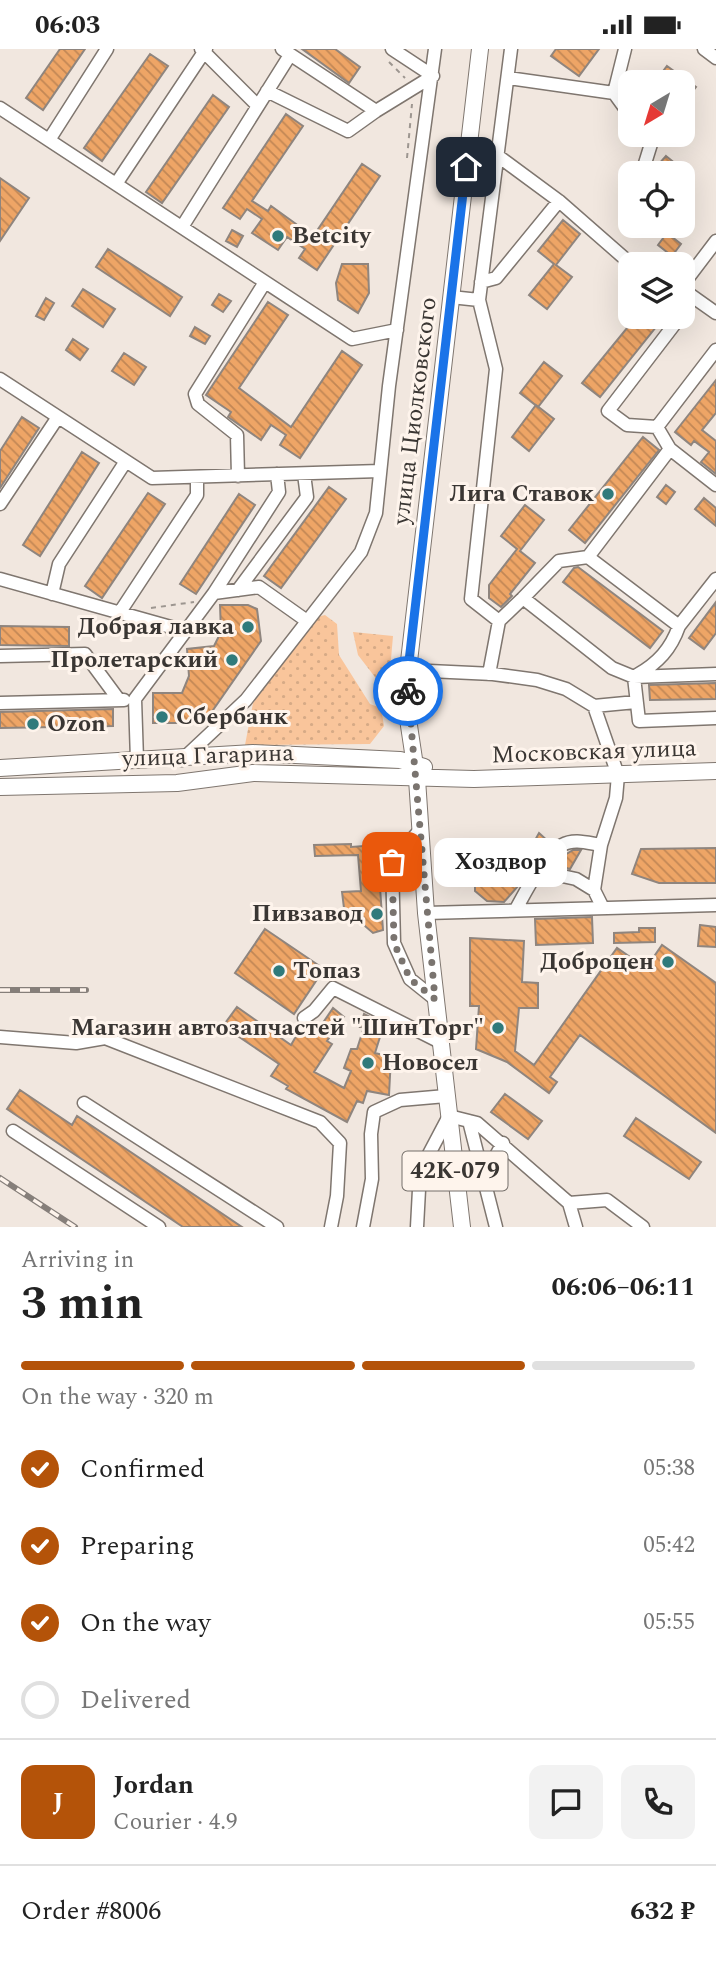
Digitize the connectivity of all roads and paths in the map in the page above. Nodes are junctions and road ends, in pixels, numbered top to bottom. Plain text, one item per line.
1 (107, 49) edge
2 (203, 49) edge
3 (435, 49) edge
4 (480, 49) edge
5 (512, 49) edge
6 (625, 49) edge
7 (704, 49) edge
8 (286, 52) edge
9 (389, 54) edge
10 (716, 58) edge
11 (433, 76) junction
12 (508, 78) junction
13 (414, 87) junction
14 (267, 91) junction
15 (614, 93) junction
16 (618, 98) edge
17 (258, 106) junction
18 (0, 108) edge
19 (376, 111) junction
20 (49, 140) junction
21 (498, 156) junction
22 (407, 159) dead end
23 (116, 184) junction
24 (559, 201) junction
25 (182, 227) junction
26 (716, 241) edge
27 (618, 253) edge
28 (695, 270) edge
29 (265, 282) junction
30 (481, 282) junction
31 (451, 297) junction
32 (695, 299) edge
33 (480, 300) junction
34 (716, 313) edge
35 (670, 329) edge
36 (397, 330) junction
37 (716, 350) edge
38 (0, 379) edge
39 (58, 417) junction
40 (657, 427) junction
41 (670, 449) junction
42 (126, 461) junction
43 (380, 471) junction
44 (276, 474) junction
45 (304, 474) junction
46 (238, 475) junction
47 (197, 477) junction
48 (716, 485) edge
49 (0, 505) edge
50 (589, 557) junction
51 (0, 579) edge
52 (716, 579) edge
53 (238, 590) junction
54 (52, 594) junction
55 (211, 596) junction
56 (523, 598) junction
57 (145, 609) dead end
58 (120, 613) junction
59 (307, 621) junction
60 (499, 621) junction
61 (679, 626) junction
62 (185, 631) junction
63 (0, 656) edge
64 (408, 670) junction
65 (489, 674) junction
66 (716, 674) edge
67 (634, 677) junction
68 (135, 699) junction
69 (119, 700) junction
70 (636, 702) junction
71 (0, 703) edge
72 (594, 706) junction
73 (716, 718) edge
74 (138, 760) junction
75 (182, 760) junction
76 (0, 768) edge
77 (716, 771) edge
78 (416, 772) junction
79 (618, 775) junction
80 (0, 787) edge
81 (421, 829) junction
82 (601, 845) junction
83 (539, 871) junction
84 (594, 890) junction
85 (716, 905) edge
86 (602, 906) junction
87 (516, 909) junction
88 (426, 913) junction
89 (435, 999) junction
90 (304, 1018) dead end
91 (0, 1037) edge
92 (440, 1042) junction
93 (446, 1096) junction
94 (84, 1103) dead end
95 (449, 1116) junction
96 (470, 1121) junction
97 (13, 1131) dead end
98 (503, 1143) junction
99 (483, 1179) junction
100 (569, 1203) junction
101 (159, 1227) edge
102 (277, 1227) edge
103 (331, 1227) edge
104 (363, 1227) edge
105 (418, 1227) edge
106 (462, 1227) edge
107 (496, 1227) edge
108 (576, 1227) edge
109 (643, 1227) edge

1 - 20 street
2 - 17 street
2 - 23 street
3 - 11 street
4 - 31 main road, улица Циолковского
5 - 12 street
6 - 15 street
7 - 10 street
8 - 14 street
8 - 19 street
9 - 11 street
9 - 13 path
11 - 13 street
11 - 36 street
12 - 15 street
12 - 21 street
13 - 19 street
13 - 22 path
14 - 17 street
14 - 19 street
15 - 16 street
17 - 25 street
18 - 20 street
20 - 23 street
21 - 24 street
21 - 30 street
23 - 25 street
24 - 27 street
24 - 30 street
25 - 29 street
26 - 28 street
29 - 36 street
29 - 46 street
30 - 33 street
31 - 33 street
31 - 64 main road, улица Циолковского
32 - 34 street
33 - 60 street
35 - 40 street
36 - 43 street
37 - 40 street
38 - 39 street
39 - 42 street
39 - 49 street
40 - 41 street
41 - 48 street
41 - 50 street
42 - 47 street
42 - 54 street
43 - 45 street
43 - 59 street
44 - 45 street
44 - 46 street
44 - 55 street
45 - 53 street
46 - 47 street
47 - 58 street
50 - 56 street
50 - 61 street
51 - 54 street
52 - 61 street
53 - 55 street
53 - 59 street
54 - 58 street
55 - 57 path
55 - 62 street
56 - 60 street
56 - 67 street
58 - 62 street
59 - 75 street
60 - 65 street
61 - 67 street
62 - 68 street
63 - 69 street
64 - 65 street
64 - 78 main road, улица Циолковского
65 - 72 street
66 - 67 street
67 - 70 street
68 - 69 street
68 - 74 street
69 - 71 street
70 - 72 street
70 - 73 street
72 - 79 street
74 - 75 main road, улица Гагарина
74 - 76 main road, улица Гагарина
75 - 78 main road, улица Гагарина
77 - 79 main road, Московская улица
78 - 79 main road, Московская улица
78 - 80 main road, улица Гагарина
78 - 81 main road, 42К-079
79 - 82 street
81 - 88 main road, 42К-079
81 - 89 street
82 - 83 street
82 - 84 street
83 - 84 street
83 - 87 street
84 - 86 street
85 - 86 street
86 - 87 street
87 - 88 street
88 - 89 main road, 42К-079
89 - 92 main road, 42К-079
90 - 92 street
91 - 103 street
92 - 93 main road, 42К-079
93 - 95 main road, 42К-079
93 - 104 street
94 - 102 street
95 - 96 street
95 - 105 street
95 - 106 main road, 42К-079
96 - 98 street
96 - 99 street
97 - 101 street
98 - 99 street
98 - 100 street
99 - 107 street
100 - 108 street
100 - 109 street

